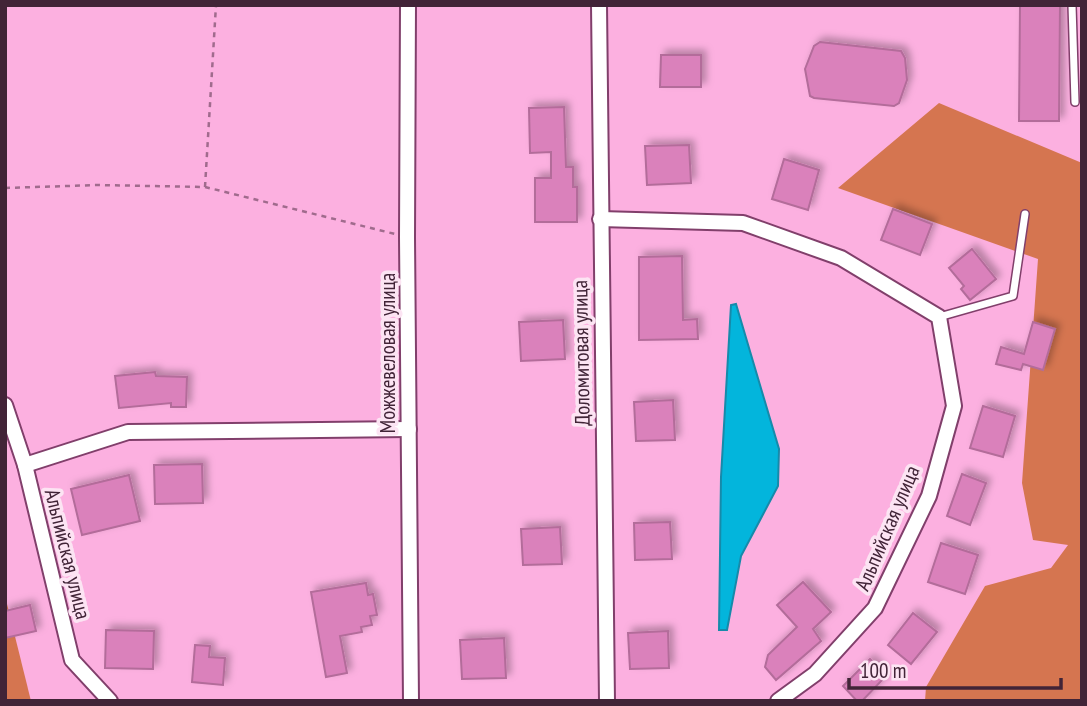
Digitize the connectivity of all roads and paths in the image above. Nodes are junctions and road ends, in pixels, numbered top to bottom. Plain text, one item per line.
1 (216, 5) edge
2 (408, 5) edge
3 (599, 5) edge
4 (1072, 5) edge
5 (1075, 102) dead end
6 (205, 187) junction
7 (5, 188) edge
8 (1025, 214) dead end
9 (600, 219) junction
10 (407, 237) junction
11 (939, 317) junction
12 (5, 405) edge
13 (409, 429) junction
14 (25, 464) junction
15 (110, 701) edge
16 (411, 701) edge
17 (607, 701) edge
18 (778, 701) edge

1 - 6 path
2 - 10 street, Можжевеловая улица
3 - 9 street, Доломитовая улица
4 - 5 lane
6 - 7 path
6 - 10 path
8 - 11 lane
9 - 11 street
9 - 17 street, Доломитовая улица
10 - 13 street, Можжевеловая улица
11 - 18 street, Альпийская улица
12 - 14 street, Альпийская улица
13 - 14 street
13 - 16 street, Можжевеловая улица
14 - 15 street, Альпийская улица

